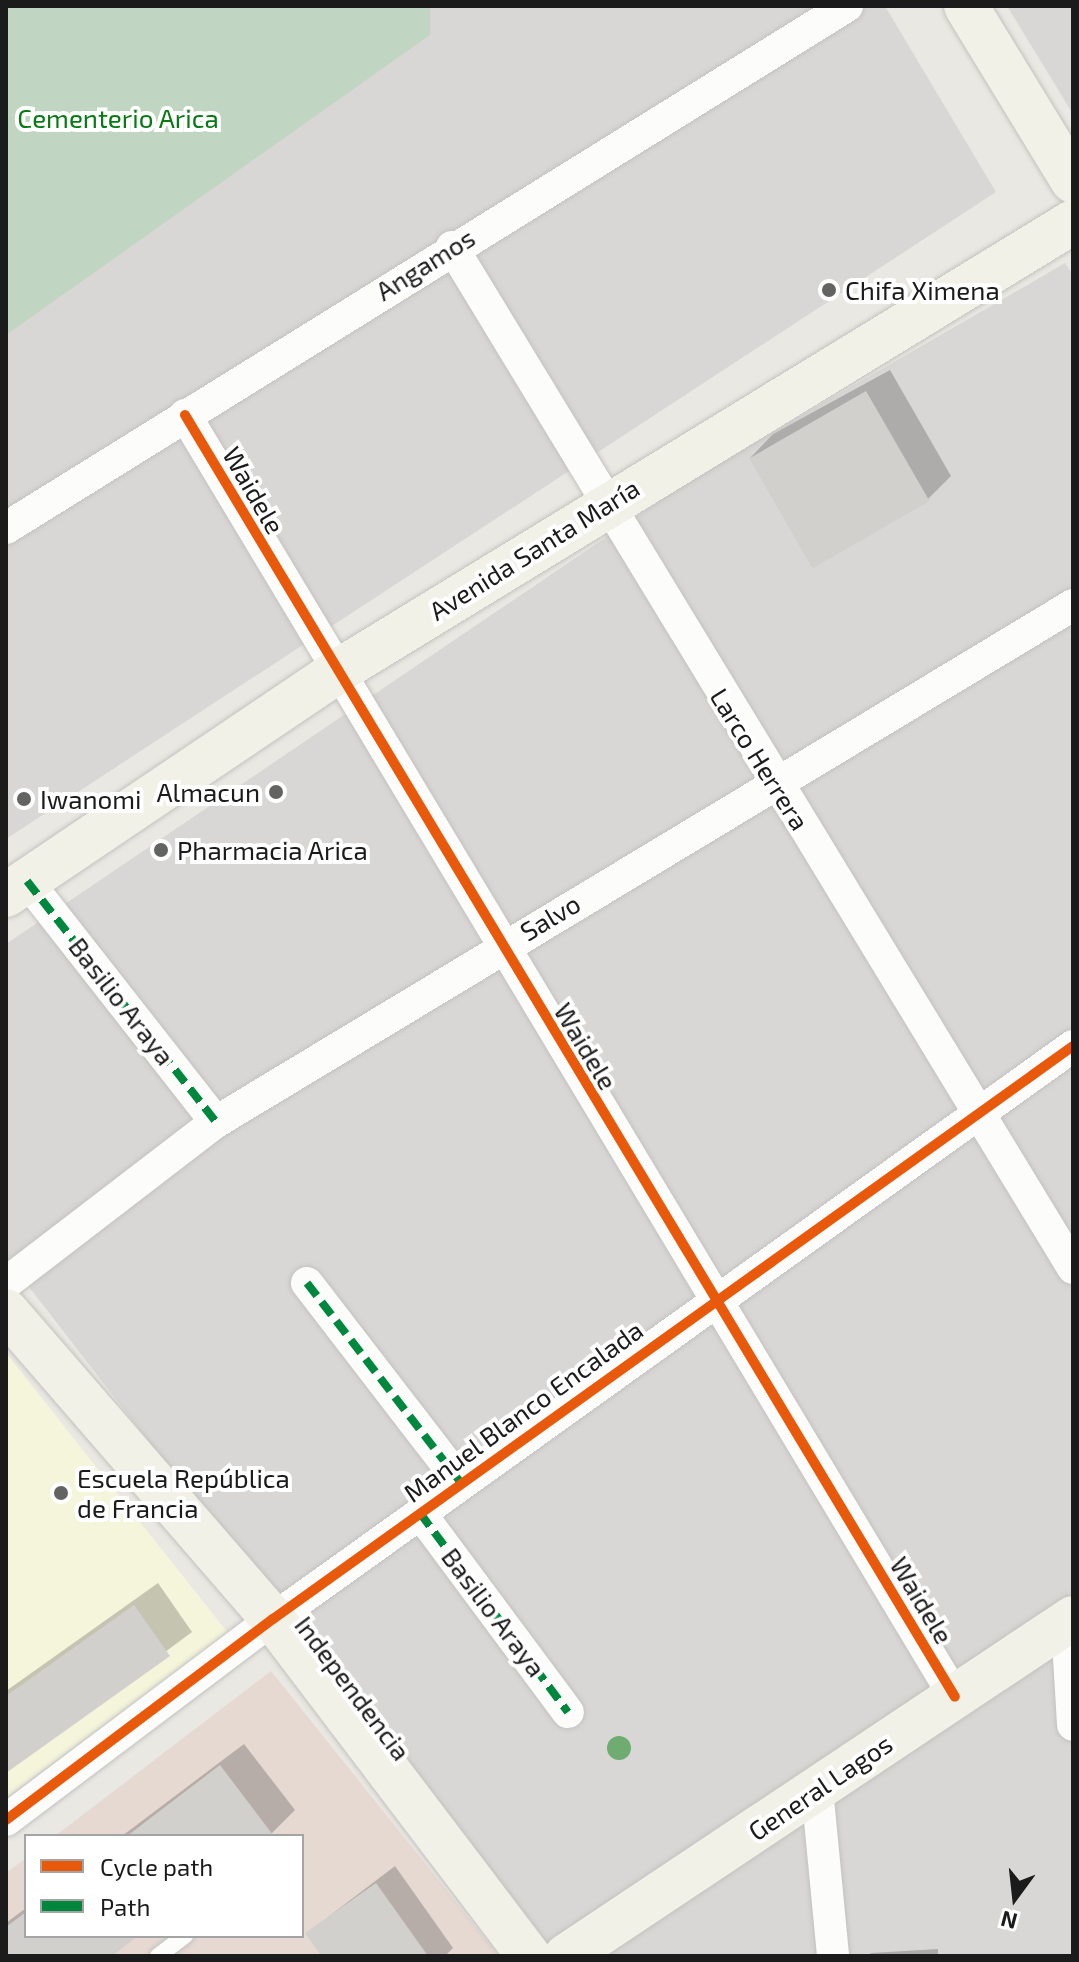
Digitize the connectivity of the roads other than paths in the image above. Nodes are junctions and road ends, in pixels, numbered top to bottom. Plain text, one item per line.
1 (847, 6) edge
2 (966, 6) edge
3 (1041, 129) junction
4 (1073, 181) edge
5 (1073, 222) edge
6 (452, 247) junction
7 (1024, 250) junction
8 (185, 415) junction
9 (604, 505) junction
10 (6, 528) edge
11 (1073, 605) edge
12 (335, 673) junction
13 (775, 783) junction
14 (17, 888) edge
15 (500, 946) junction
16 (1073, 1046) edge
17 (976, 1111) junction
18 (216, 1122) junction
19 (1073, 1268) edge
20 (6, 1283) edge
21 (307, 1283) dead end
22 (714, 1300) junction
23 (6, 1311) edge
24 (461, 1483) junction
25 (420, 1513) junction
26 (273, 1619) junction
27 (1070, 1620) edge
28 (955, 1697) junction
29 (568, 1712) dead end
30 (1073, 1725) edge
31 (817, 1789) junction
32 (6, 1820) edge
33 (182, 1938) edge
34 (158, 1956) edge
35 (529, 1956) edge
36 (566, 1956) edge
37 (833, 1956) edge

1 - 6 street, Angamos
2 - 3 main road
3 - 4 main road
3 - 7 main road
5 - 7 main road, Avenida Santa María
6 - 8 street, Angamos
6 - 9 street, Larco Herrera
7 - 9 main road, Avenida Santa María
8 - 10 street, Angamos
8 - 12 street, Waidele
9 - 12 main road, Avenida Santa María
9 - 13 street, Larco Herrera
11 - 13 street, Salvo
12 - 14 main road, Avenida Santa María
12 - 15 street, Waidele
13 - 15 street, Salvo
13 - 17 street, Larco Herrera
14 - 18 street, Basilio Araya
15 - 18 street, Salvo
15 - 22 street, Waidele
16 - 17 street, Manuel Blanco Encalada
17 - 19 street, Larco Herrera
17 - 22 street, Manuel Blanco Encalada
18 - 20 street, Salvo
21 - 24 street
22 - 24 street, Manuel Blanco Encalada
22 - 28 street, Waidele
23 - 26 main road, Independencia
24 - 25 street, Manuel Blanco Encalada
25 - 26 street, Manuel Blanco Encalada
25 - 29 street, Basilio Araya
26 - 32 street, Manuel Blanco Encalada
26 - 35 main road, Independencia
27 - 28 main road, General Lagos
27 - 30 street
28 - 31 main road, General Lagos
31 - 36 main road, General Lagos
31 - 37 street
33 - 34 lane

